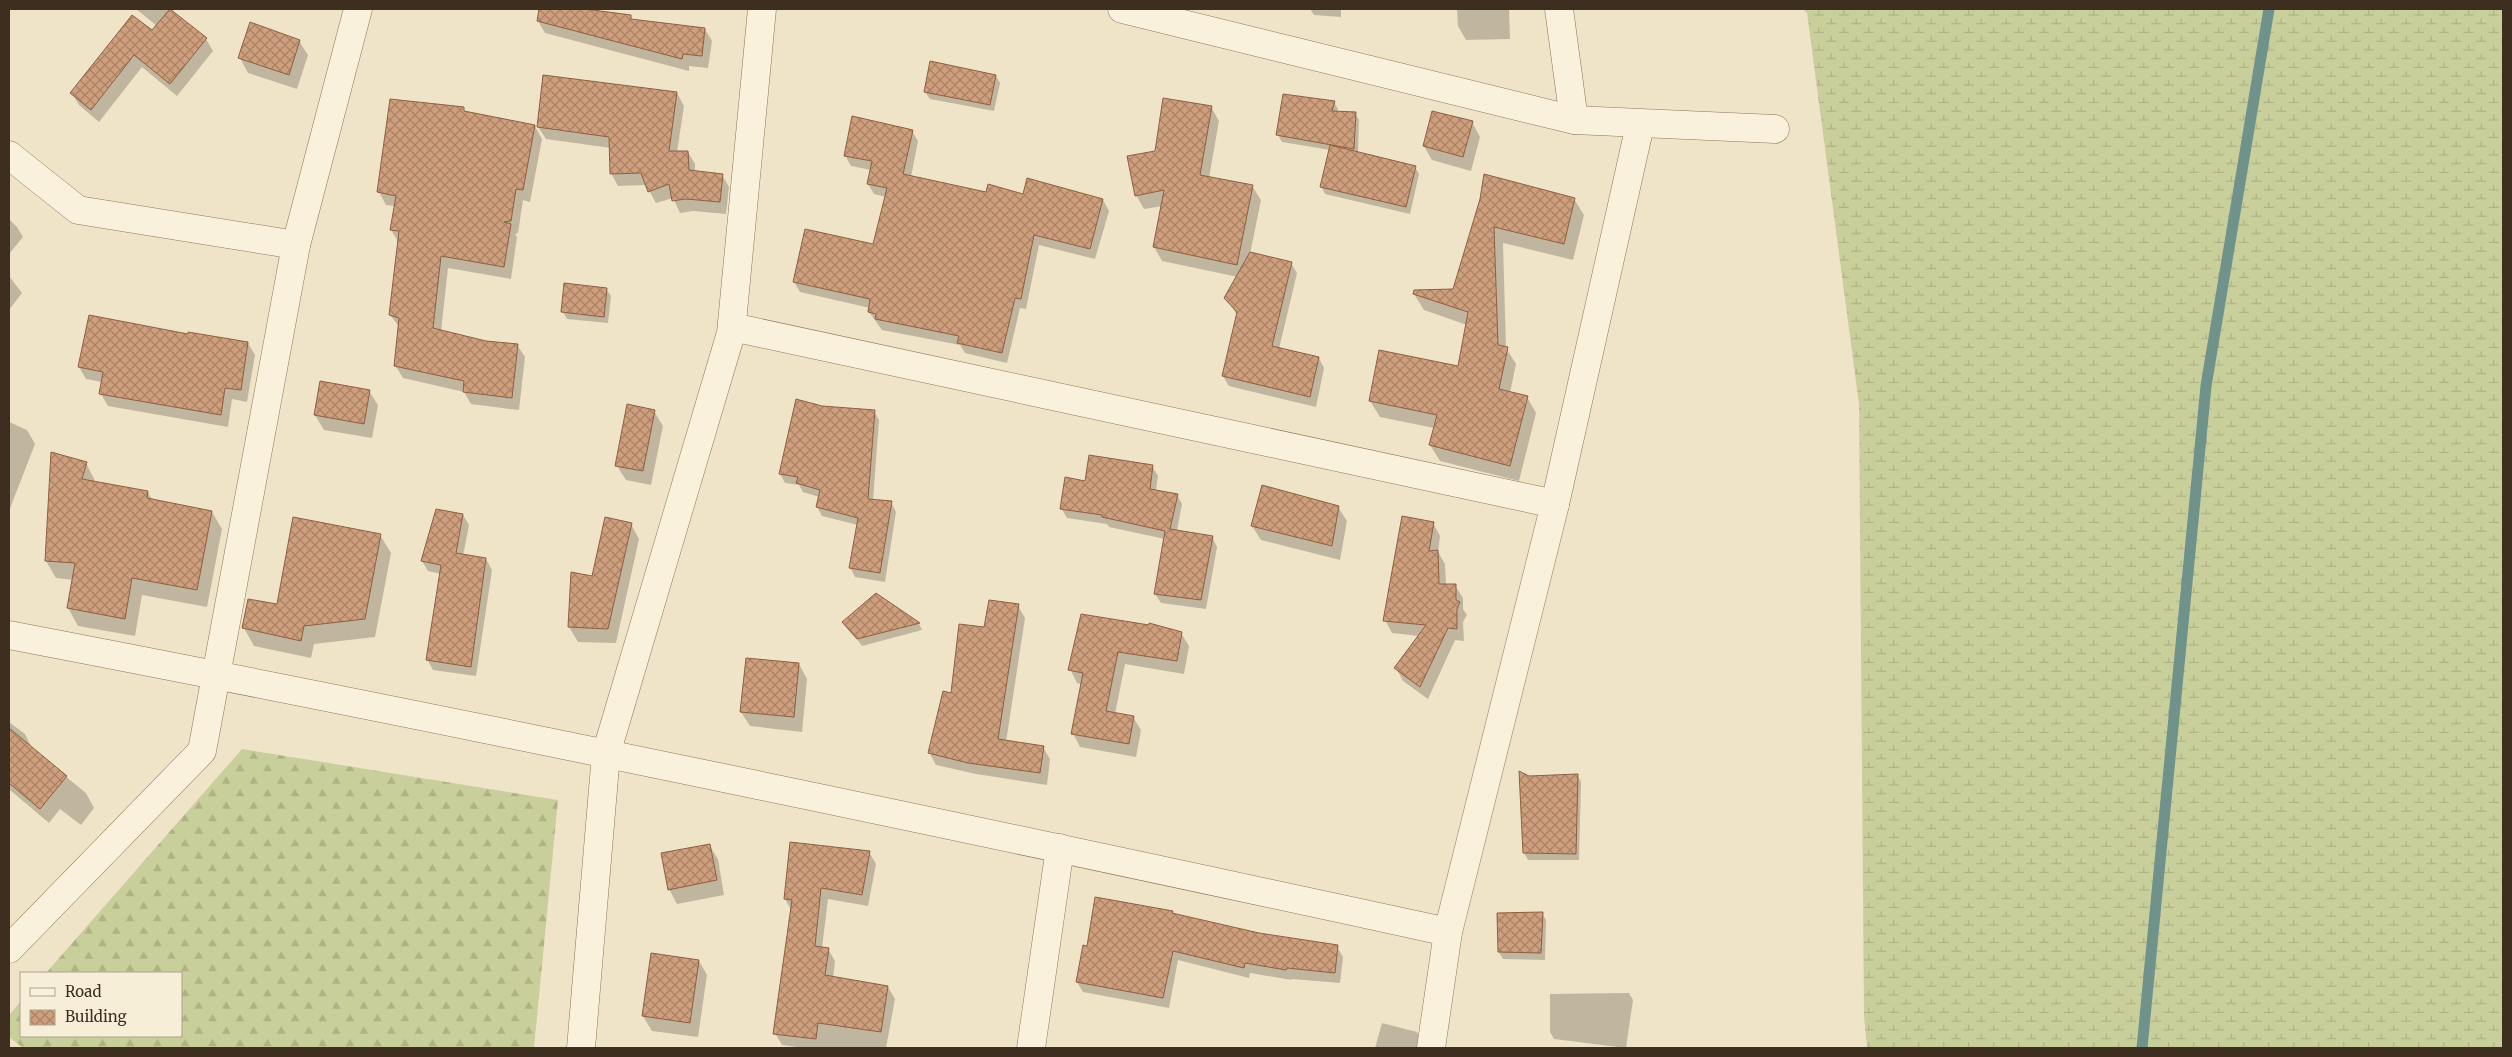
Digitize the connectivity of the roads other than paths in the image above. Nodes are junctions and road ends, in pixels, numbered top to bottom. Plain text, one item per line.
1 (358, 9) edge
2 (762, 9) edge
3 (1122, 9) edge
4 (1559, 9) edge
5 (1574, 120) junction
6 (1640, 125) junction
7 (1775, 129) dead end
8 (9, 155) edge
9 (296, 245) junction
10 (732, 327) junction
11 (1555, 504) junction
12 (9, 635) edge
13 (215, 674) junction
14 (606, 754) junction
15 (1060, 848) junction
16 (1448, 932) junction
17 (9, 950) edge
18 (581, 1048) edge
19 (1031, 1048) edge
20 (1431, 1048) edge

1 - 9 street
2 - 10 street
3 - 5 street
4 - 5 street
5 - 6 street
6 - 7 street
6 - 11 street
8 - 9 street
9 - 13 street
10 - 11 street
10 - 14 street
11 - 16 street
12 - 13 street
13 - 14 street
13 - 17 street
14 - 15 street
14 - 18 street
15 - 16 street
15 - 19 street
16 - 20 street

